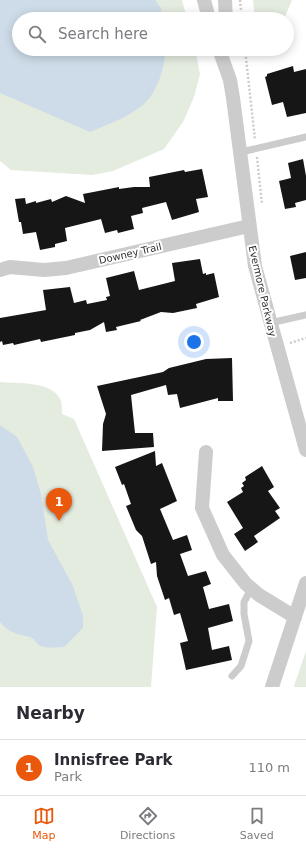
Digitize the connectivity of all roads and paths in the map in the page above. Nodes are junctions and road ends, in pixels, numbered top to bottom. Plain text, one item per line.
1 (204, 0) edge
2 (225, 0) edge
3 (240, 0) edge
4 (208, 12) edge
5 (226, 12) edge
6 (241, 12) edge
7 (221, 56) edge
8 (228, 56) edge
9 (247, 56) edge
10 (230, 80) junction
11 (306, 137) edge
12 (256, 149) junction
13 (241, 152) junction
14 (262, 208) dead end
15 (250, 226) junction
16 (3, 265) edge
17 (306, 315) edge
18 (285, 320) junction
19 (270, 323) junction
20 (306, 338) edge
21 (290, 343) junction
22 (291, 347) dead end
23 (306, 450) edge
24 (206, 452) dead end
25 (306, 583) edge
26 (251, 589) junction
27 (295, 617) junction
28 (232, 676) dead end
29 (272, 687) edge

1 - 4 street
2 - 5 street
3 - 6 path
7 - 10 street, Evermore Parkway
8 - 10 street, Evermore Parkway
9 - 12 path
10 - 13 street, Evermore Parkway
11 - 12 lane
12 - 13 lane
12 - 14 path
13 - 15 street, Evermore Parkway
15 - 16 street, Downey Trail
15 - 19 street, Evermore Parkway
17 - 18 lane
18 - 19 lane
18 - 21 path
19 - 23 street, Evermore Parkway
20 - 21 path
21 - 22 path
24 - 26 street
25 - 27 street
26 - 27 street
26 - 28 lane
27 - 29 street

